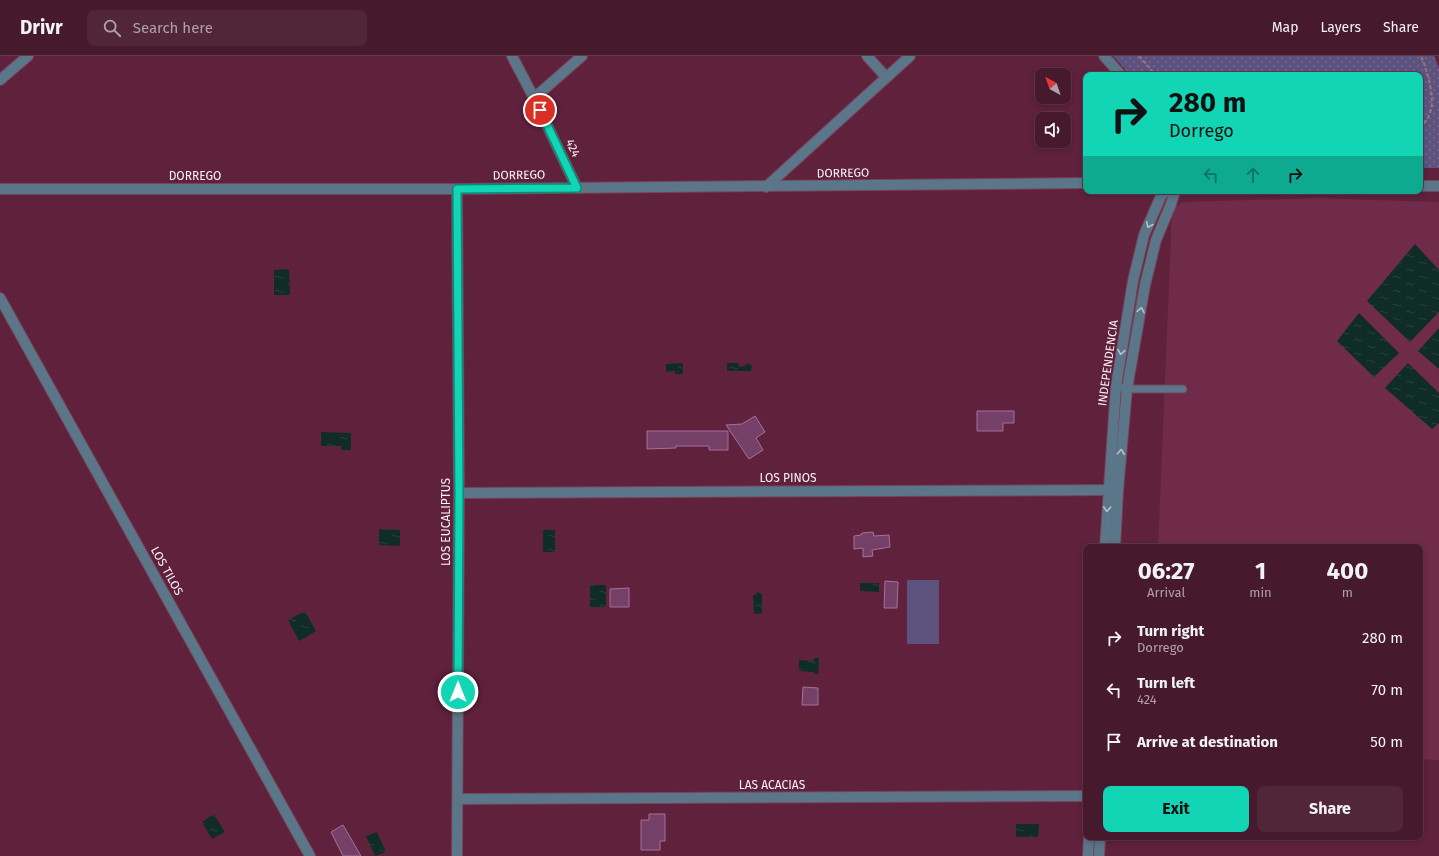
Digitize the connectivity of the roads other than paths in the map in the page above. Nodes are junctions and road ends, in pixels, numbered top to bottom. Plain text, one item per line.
1 (28, 56) edge
2 (512, 56) edge
3 (582, 56) edge
4 (867, 56) edge
5 (910, 56) edge
6 (1104, 56) edge
7 (1118, 72) edge
8 (886, 77) junction
9 (0, 80) edge
10 (534, 98) junction
11 (1083, 183) edge
12 (1423, 186) edge
13 (1439, 186) edge
14 (766, 187) junction
15 (577, 188) junction
16 (0, 189) edge
17 (457, 189) junction
18 (1163, 194) edge
19 (1174, 194) edge
20 (0, 298) edge
21 (1116, 386) junction
22 (1127, 389) junction
23 (1183, 389) dead end
24 (1113, 490) junction
25 (459, 493) junction
26 (1105, 544) edge
27 (1114, 544) edge
28 (1083, 796) edge
29 (458, 799) junction
30 (1089, 840) edge
31 (1100, 840) edge
32 (310, 856) edge
33 (457, 856) edge
34 (1088, 856) edge
35 (1099, 856) edge

1 - 9 street
2 - 10 street, 424
3 - 10 street
4 - 8 street
5 - 8 street
6 - 7 street
8 - 14 street
10 - 15 street, 424
11 - 14 street, DORREGO
12 - 13 street
14 - 15 street, DORREGO
15 - 17 street, DORREGO
16 - 17 street, DORREGO
17 - 25 street, LOS EUCALIPTUS
18 -> 21 street, INDEPENDENCIA
22 -> 19 street, INDEPENDENCIA
20 - 32 street, LOS TILOS
21 - 22 lane
21 - 24 street, INDEPENDENCIA
22 - 23 lane
24 -> 22 street, INDEPENDENCIA
24 - 25 street, LOS PINOS
24 -> 26 street, INDEPENDENCIA
24 - 27 street, INDEPENDENCIA
25 - 29 street, LOS EUCALIPTUS
28 - 29 street, LAS ACACIAS
29 - 33 street, LOS EUCALIPTUS
30 - 34 street
31 - 35 street

